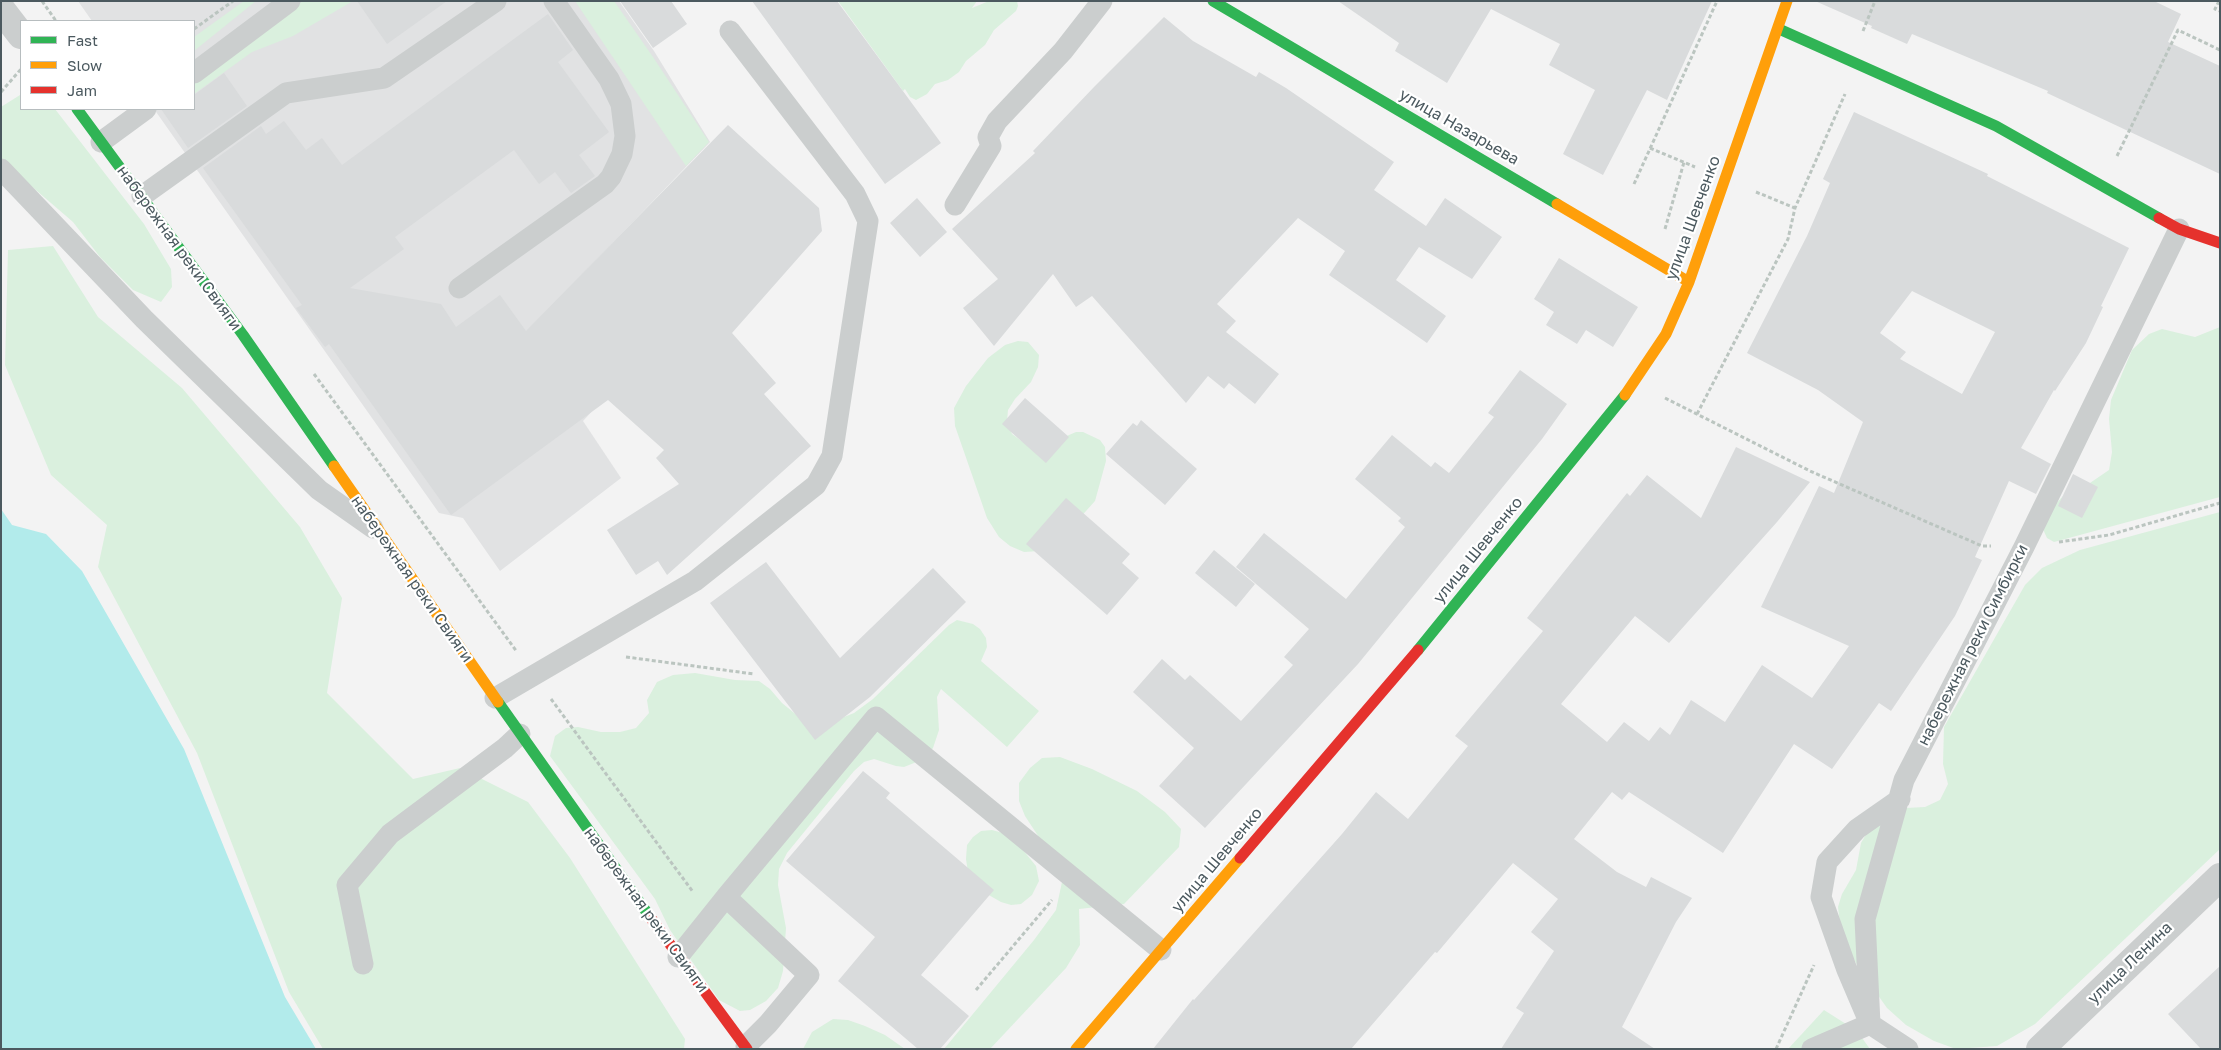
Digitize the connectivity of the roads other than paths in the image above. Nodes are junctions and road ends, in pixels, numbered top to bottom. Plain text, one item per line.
1 (290, 1) edge
2 (496, 1) edge
3 (554, 1) edge
4 (1102, 1) edge
5 (1213, 1) edge
6 (1787, 1) edge
7 (1, 9) edge
8 (1779, 29) junction
9 (730, 31) dead end
10 (20, 34) edge
11 (195, 72) edge
12 (78, 110) edge
13 (145, 110) edge
14 (101, 142) junction
15 (1, 169) edge
16 (142, 196) junction
17 (955, 205) dead end
18 (2180, 229) junction
19 (2220, 242) edge
20 (1688, 282) junction
21 (459, 288) dead end
22 (382, 534) junction
23 (495, 698) junction
24 (520, 734) junction
25 (1900, 799) junction
26 (2220, 877) edge
27 (726, 897) junction
28 (1161, 950) junction
29 (678, 957) junction
30 (363, 964) dead end
31 (1870, 1024) junction
32 (746, 1048) edge
33 (1076, 1049) edge
34 (1812, 1049) edge
35 (1908, 1049) edge
36 (2040, 1049) edge

1 - 11 lane
2 - 16 lane
3 - 21 lane
4 - 17 lane
5 - 20 street, улица Назарьева
6 - 8 street, улица Шевченко
7 - 10 street
8 - 18 street
8 - 20 street, улица Шевченко
9 - 23 lane
12 - 14 street, набережная реки Свияги
13 - 14 lane
14 - 16 street, набережная реки Свияги
15 - 22 lane
16 - 22 street, набережная реки Свияги
18 - 19 street
18 - 25 lane, набережная реки Симбирки
20 - 28 street, улица Шевченко
22 - 23 street, набережная реки Свияги
23 - 24 street, набережная реки Свияги
24 - 29 street, набережная реки Свияги
24 - 30 lane
25 - 31 lane, набережная реки Симбирки
25 - 31 lane
26 - 36 street, улица Ленина
27 - 28 lane
27 - 29 lane
27 - 32 lane
28 - 33 street, улица Шевченко
29 - 32 street, набережная реки Свияги
31 - 34 lane
31 - 35 lane

